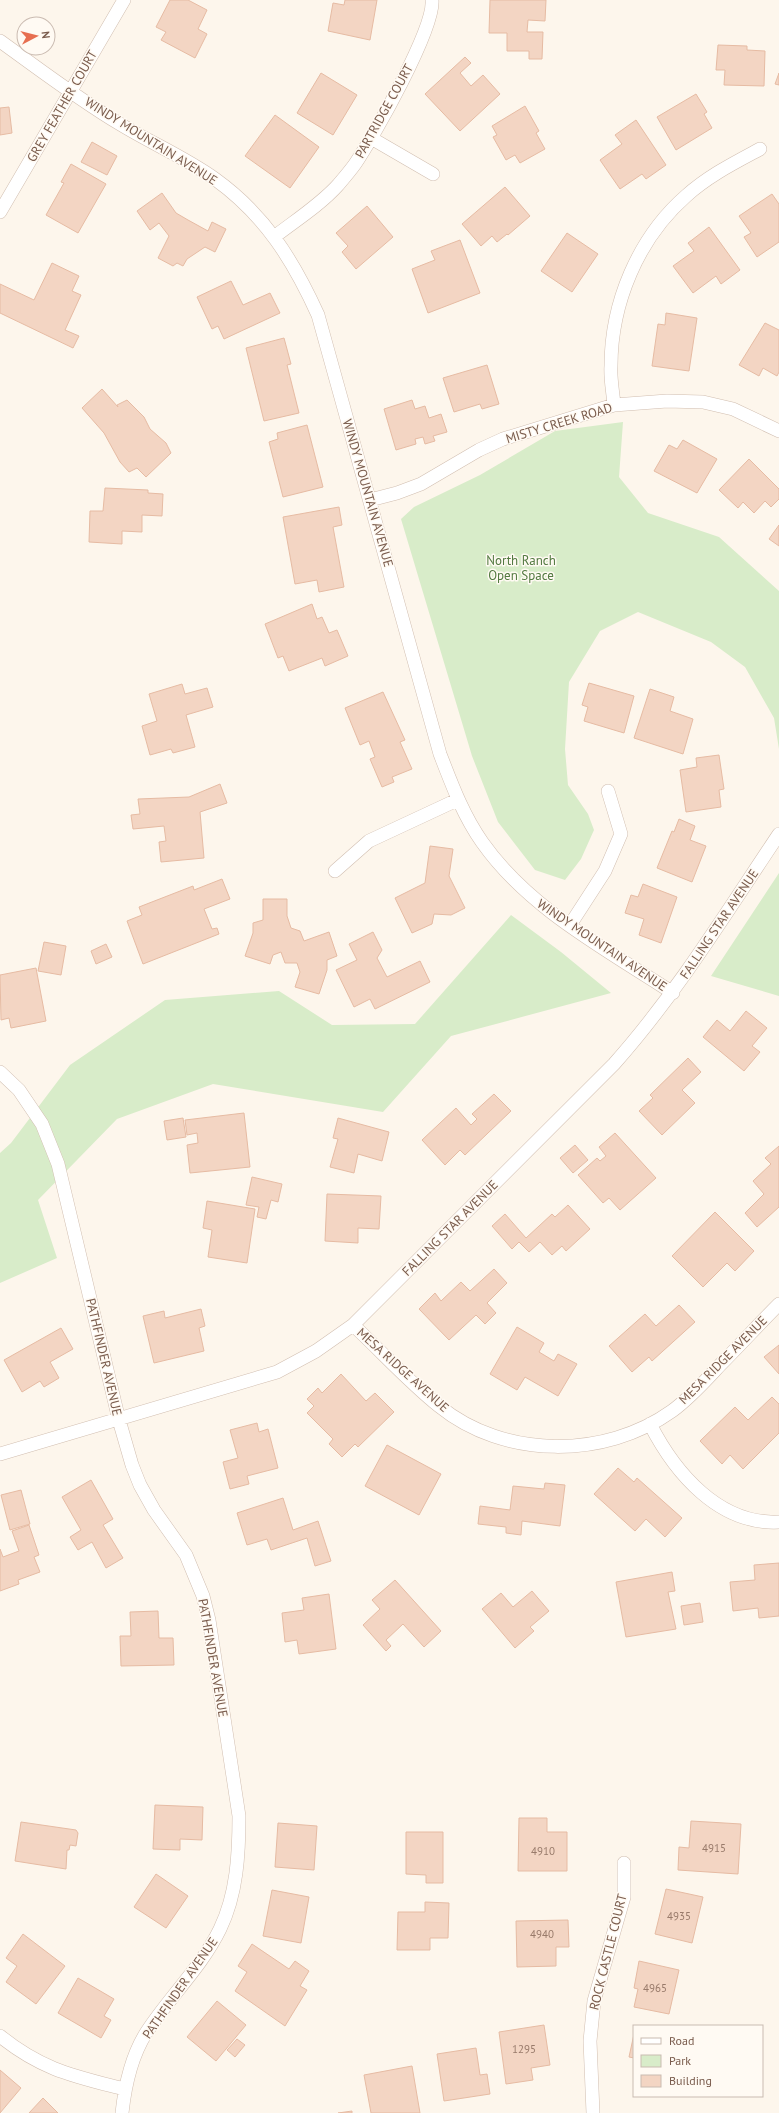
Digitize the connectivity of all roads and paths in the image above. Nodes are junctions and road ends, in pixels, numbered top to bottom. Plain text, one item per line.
1 (124, 0) edge
2 (432, 0) edge
3 (0, 40) edge
4 (70, 91) junction
5 (371, 138) junction
6 (760, 149) dead end
7 (433, 174) dead end
8 (0, 212) edge
9 (274, 237) junction
10 (614, 405) junction
11 (779, 432) edge
12 (370, 500) junction
13 (608, 791) dead end
14 (457, 800) junction
15 (779, 834) edge
16 (335, 871) dead end
17 (570, 925) junction
18 (673, 993) junction
19 (0, 1072) edge
20 (779, 1304) edge
21 (353, 1325) junction
22 (119, 1420) junction
23 (650, 1424) junction
24 (0, 1454) edge
25 (779, 1522) edge
26 (624, 1863) dead end
27 (0, 2036) edge
28 (124, 2088) junction
29 (122, 2113) edge
30 (593, 2113) edge

1 - 4 street, GREY FEATHER COURT
2 - 5 street, PARTRIDGE COURT
3 - 4 street, WINDY MOUNTAIN AVENUE
4 - 8 street, GREY FEATHER COURT
4 - 9 street, WINDY MOUNTAIN AVENUE
5 - 7 street
5 - 9 street, PARTRIDGE COURT
6 - 10 street
9 - 12 street, WINDY MOUNTAIN AVENUE
10 - 11 street, MISTY CREEK ROAD
10 - 12 street, MISTY CREEK ROAD
12 - 14 street, WINDY MOUNTAIN AVENUE
13 - 17 street
14 - 16 street
14 - 17 street, WINDY MOUNTAIN AVENUE
15 - 18 street, FALLING STAR AVENUE
17 - 18 street, WINDY MOUNTAIN AVENUE
18 - 21 street, FALLING STAR AVENUE
19 - 22 street, PATHFINDER AVENUE
20 - 23 street, MESA RIDGE AVENUE
21 - 22 street, FALLING STAR AVENUE
21 - 23 street, MESA RIDGE AVENUE
22 - 24 street, FALLING STAR AVENUE
22 - 28 street, PATHFINDER AVENUE
23 - 25 street
26 - 30 street, ROCK CASTLE COURT
27 - 28 street
28 - 29 street, PATHFINDER AVENUE

